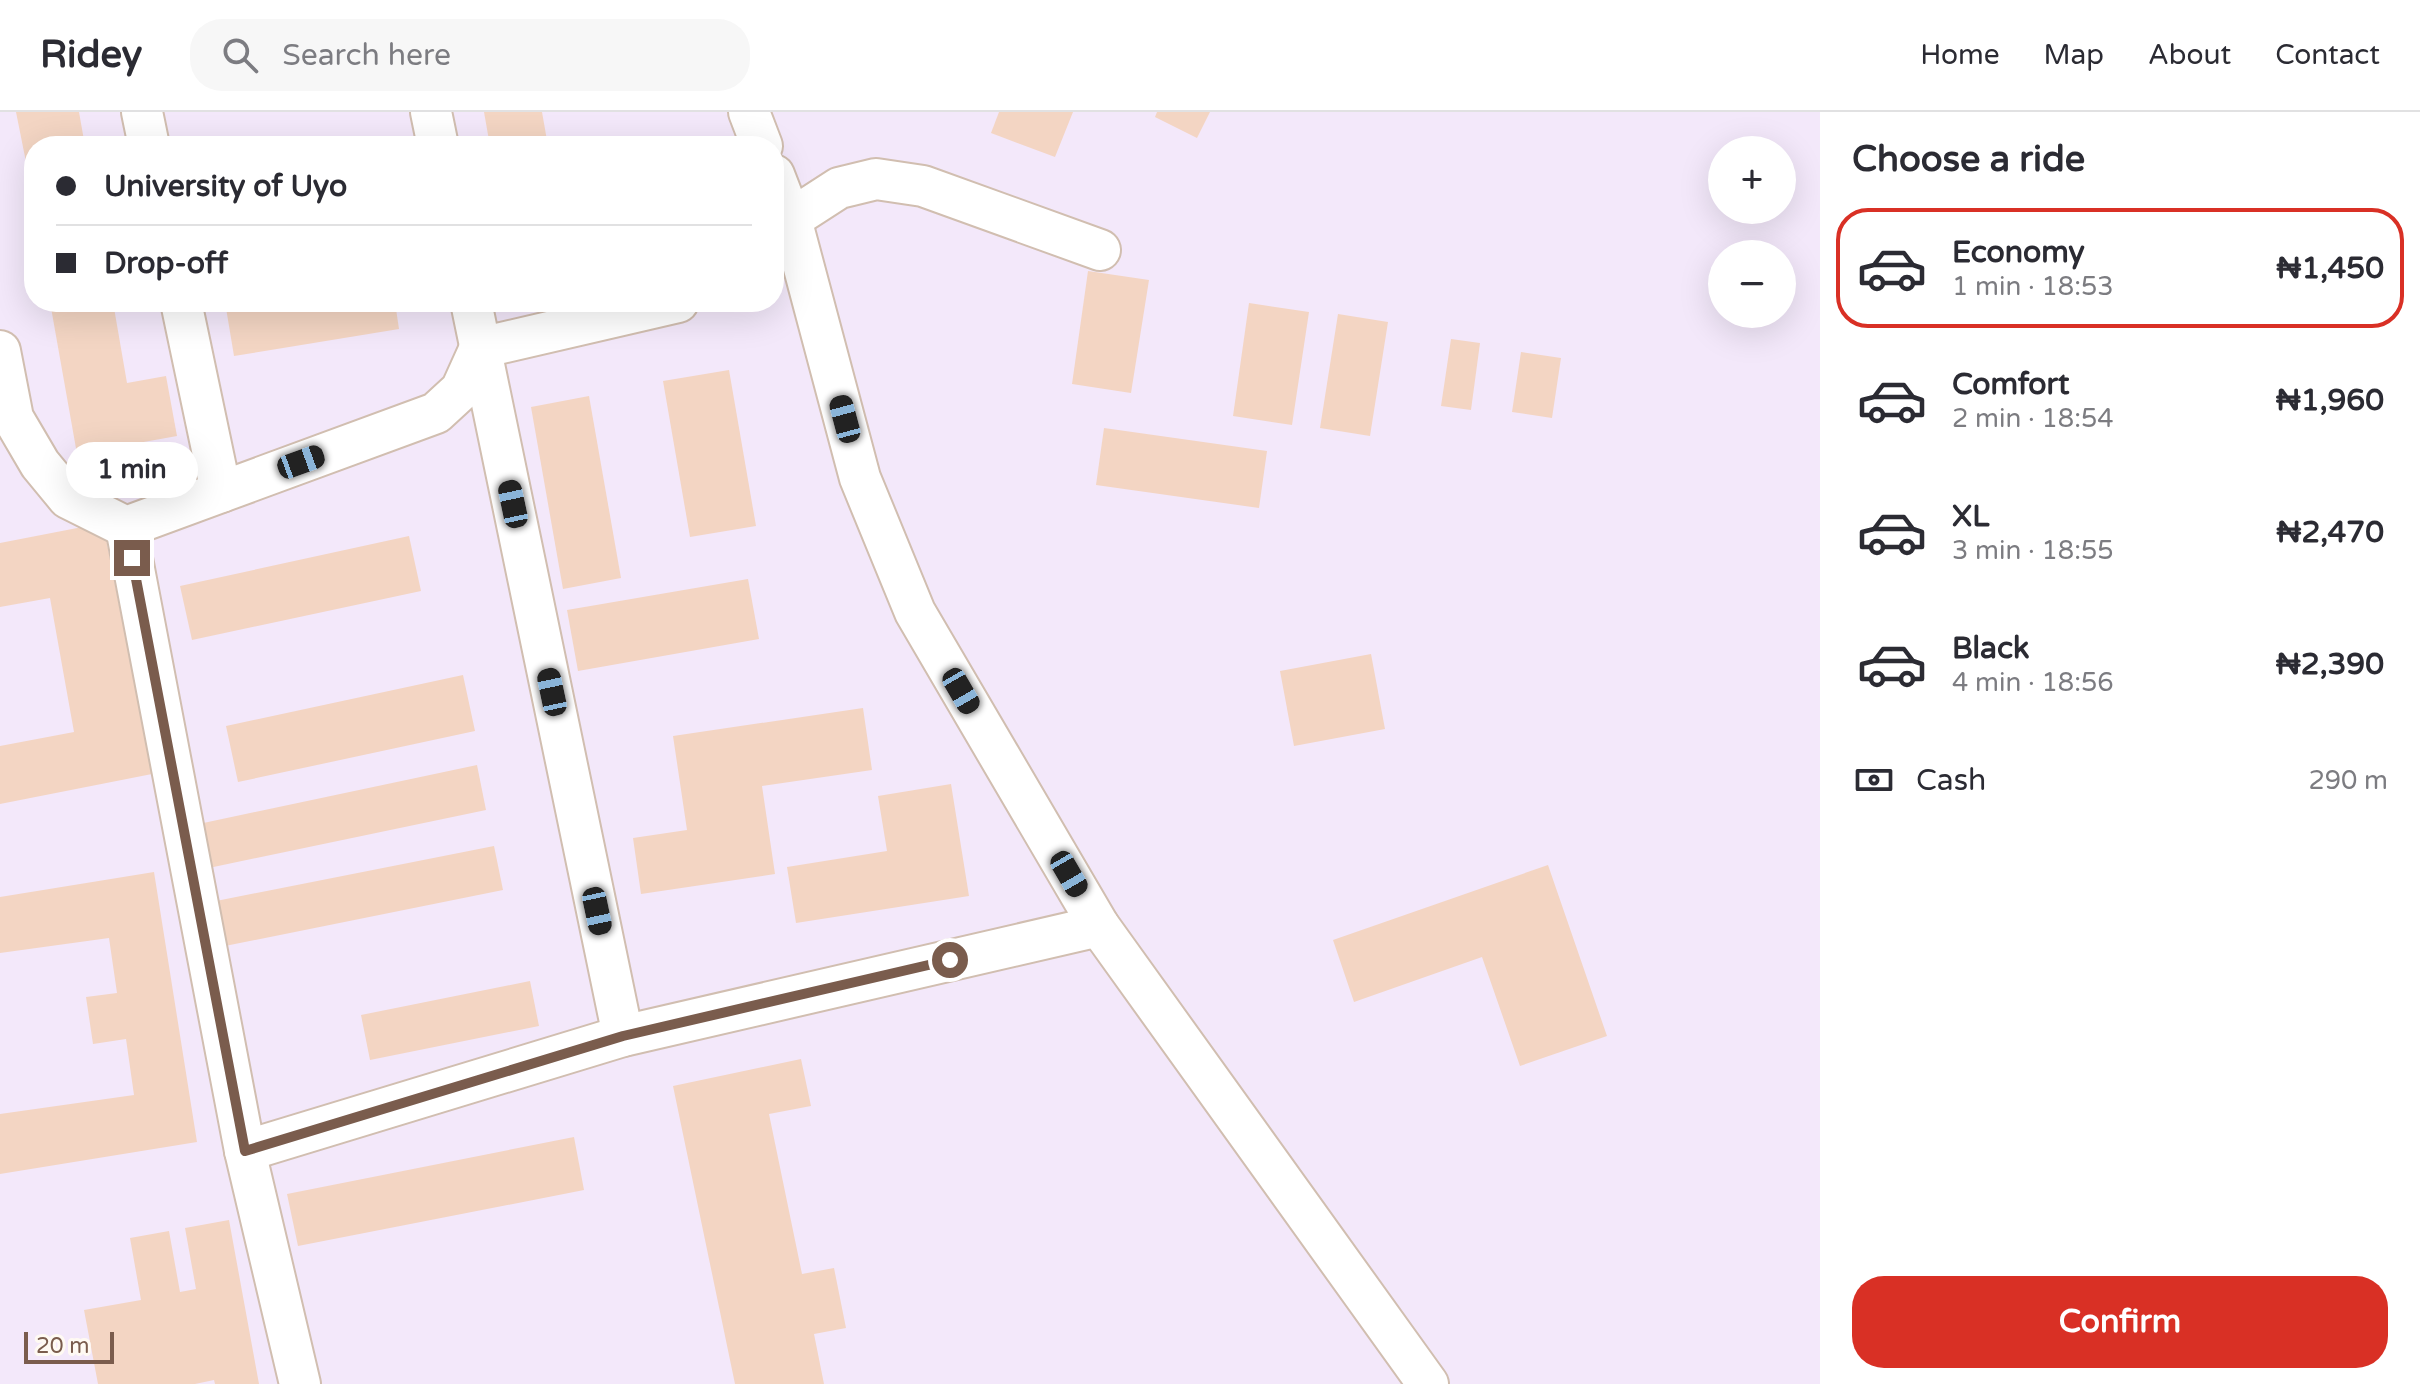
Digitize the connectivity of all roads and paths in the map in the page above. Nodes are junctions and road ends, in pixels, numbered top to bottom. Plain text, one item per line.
1 (142, 112) edge
2 (431, 112) edge
3 (749, 112) edge
4 (147, 136) edge
5 (436, 136) edge
6 (758, 136) edge
7 (784, 201) edge
8 (791, 219) junction
9 (1100, 250) dead end
10 (790, 276) edge
11 (183, 312) edge
12 (473, 312) edge
13 (635, 312) edge
14 (480, 348) junction
15 (0, 351) edge
16 (221, 492) junction
17 (126, 527) junction
18 (1099, 926) junction
19 (623, 1036) junction
20 (245, 1151) junction
21 (300, 1384) edge
22 (1428, 1384) edge

1 - 4 street
2 - 5 street
3 - 6 street
7 - 8 street
8 - 9 street
8 - 10 street
10 - 18 street
11 - 16 street
12 - 14 street
13 - 14 street
14 - 16 street
14 - 19 street
15 - 17 street
16 - 17 street
17 - 20 street
18 - 19 street
18 - 22 street
19 - 20 street
20 - 21 street

